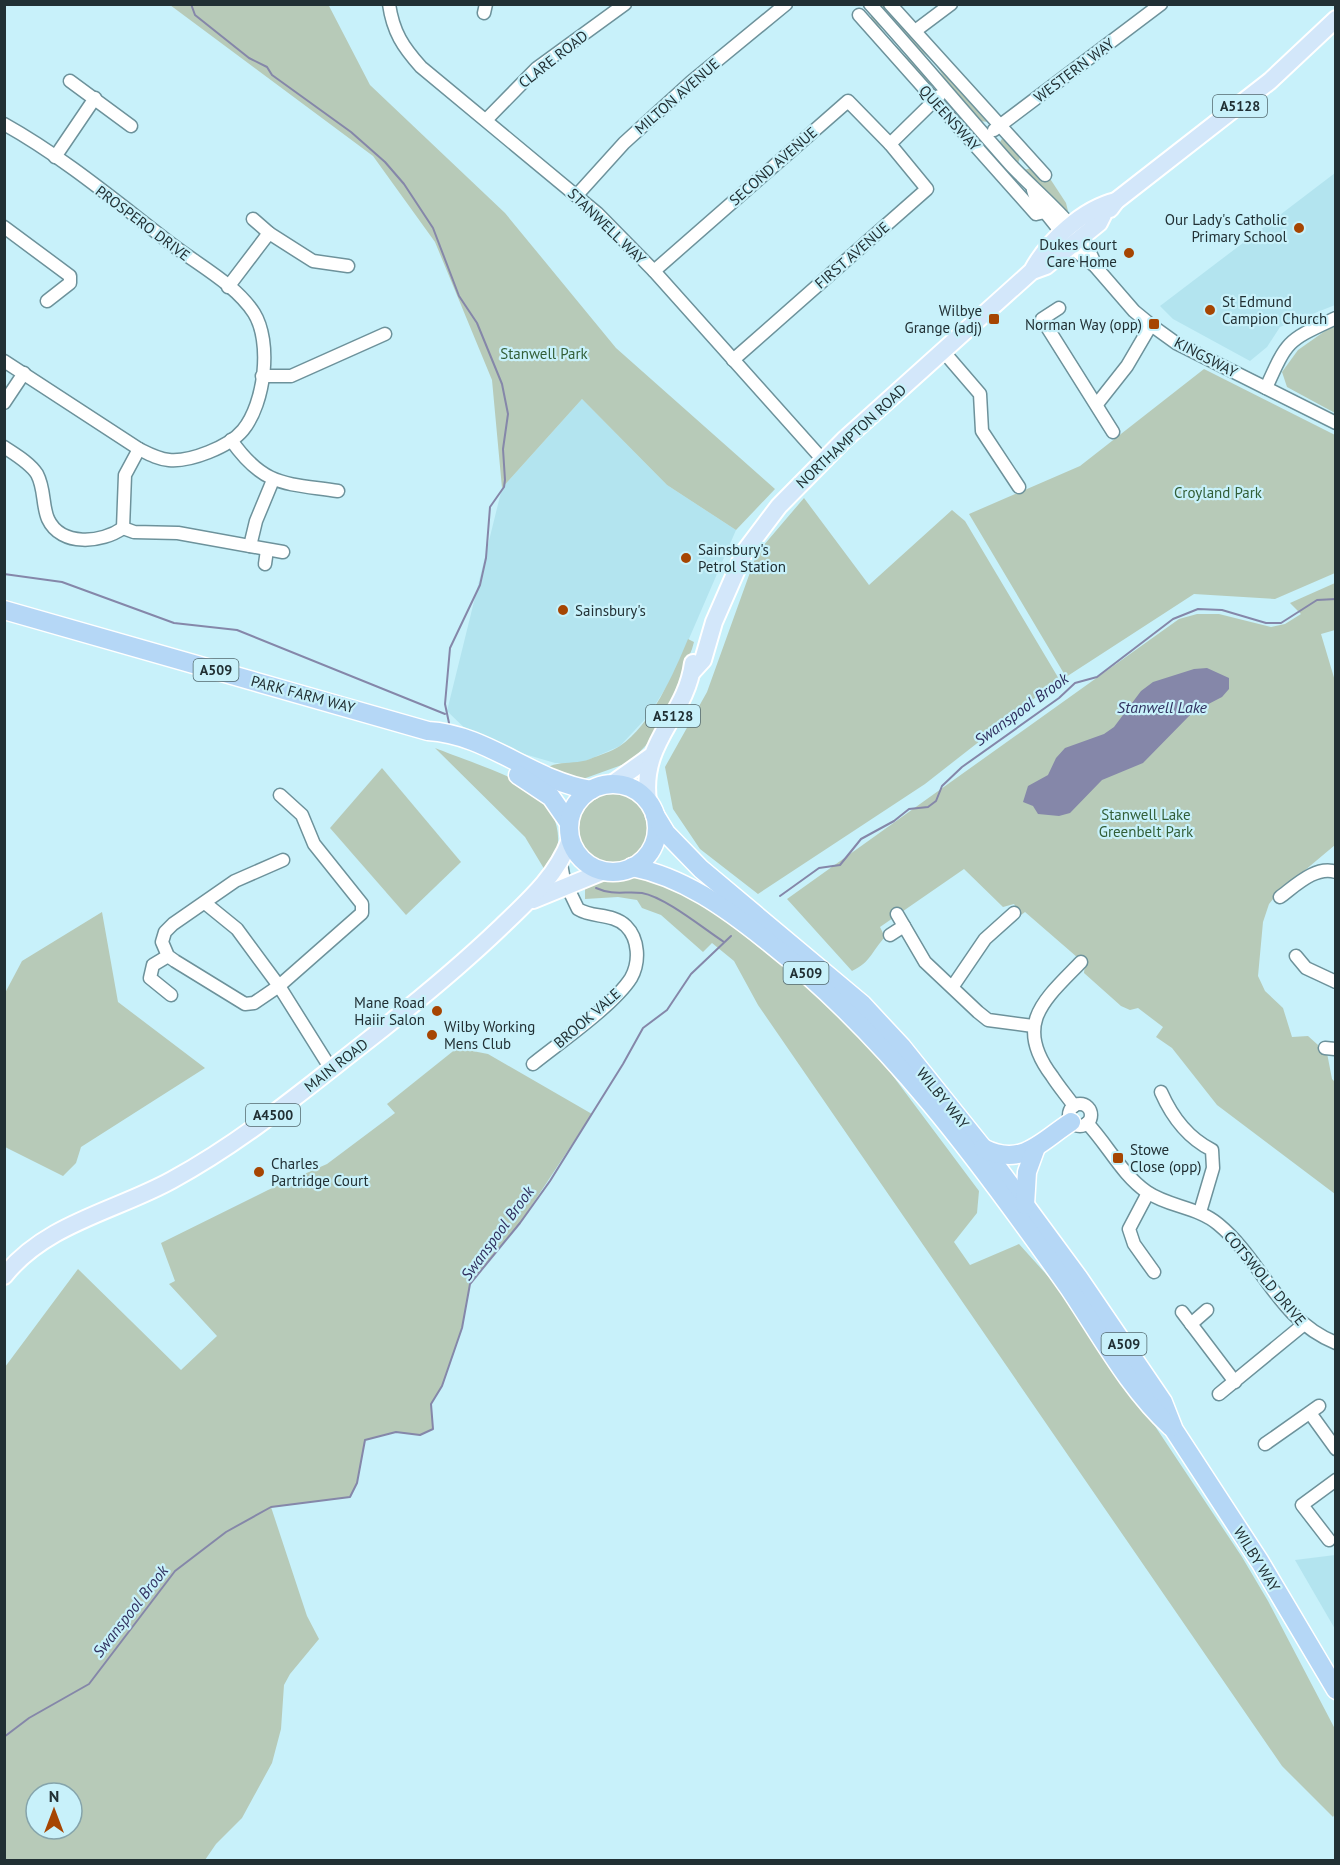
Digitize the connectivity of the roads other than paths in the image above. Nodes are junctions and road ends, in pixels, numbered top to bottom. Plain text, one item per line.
1 (388, 4) edge
2 (625, 4) edge
3 (786, 4) edge
4 (870, 4) edge
5 (890, 4) edge
6 (951, 4) edge
7 (1161, 4) edge
8 (859, 15) dead end
9 (1335, 19) edge
10 (915, 31) junction
11 (70, 81) dead end
12 (946, 89) junction
13 (95, 98) junction
14 (934, 101) junction
15 (486, 120) junction
16 (4, 124) edge
17 (131, 126) dead end
18 (999, 126) junction
19 (987, 137) junction
20 (890, 144) junction
21 (55, 157) junction
22 (1045, 175) dead end
23 (1033, 190) junction
24 (577, 195) junction
25 (1116, 201) junction
26 (1045, 212) junction
27 (253, 219) dead end
28 (4, 227) edge
29 (269, 233) junction
30 (1071, 236) junction
31 (348, 266) dead end
32 (654, 271) junction
33 (1032, 271) junction
34 (228, 287) junction
35 (47, 301) dead end
36 (1059, 308) dead end
37 (1335, 318) edge
38 (1151, 325) junction
39 (385, 334) dead end
40 (943, 351) junction
41 (733, 360) junction
42 (4, 361) edge
43 (24, 373) junction
44 (262, 376) junction
45 (1266, 388) junction
46 (4, 403) edge
47 (1097, 404) junction
48 (1335, 423) edge
49 (1113, 432) dead end
50 (231, 440) junction
51 (4, 447) edge
52 (139, 449) junction
53 (823, 460) junction
54 (273, 480) junction
55 (1018, 487) dead end
56 (338, 491) dead end
57 (123, 528) junction
58 (250, 546) junction
59 (267, 550) junction
60 (283, 552) dead end
61 (265, 564) dead end
62 (4, 610) edge
63 (428, 731) junction
64 (650, 757) junction
65 (612, 784) junction
66 (591, 789) junction
67 (280, 795) dead end
68 (651, 808) junction
69 (570, 832) junction
70 (283, 860) dead end
71 (561, 864) junction
72 (632, 867) junction
73 (604, 871) junction
74 (1335, 872) edge
75 (566, 885) junction
76 (1280, 897) dead end
77 (529, 902) junction
78 (205, 903) junction
79 (997, 909) dead end
80 (897, 914) dead end
81 (904, 926) junction
82 (890, 935) dead end
83 (168, 956) junction
84 (1081, 962) dead end
85 (1292, 972) dead end
86 (1335, 980) edge
87 (279, 986) junction
88 (953, 986) junction
89 (171, 995) dead end
90 (1033, 1026) junction
91 (533, 1064) dead end
92 (331, 1069) junction
93 (1160, 1100) dead end
94 (1077, 1117) junction
95 (983, 1148) junction
96 (1035, 1150) junction
97 (1148, 1193) junction
98 (1025, 1205) junction
99 (1200, 1212) junction
100 (1154, 1272) dead end
101 (4, 1276) edge
102 (1207, 1310) dead end
103 (1182, 1312) dead end
104 (1191, 1324) junction
105 (1303, 1325) junction
106 (1335, 1343) edge
107 (1235, 1382) junction
108 (1219, 1394) dead end
109 (1174, 1430) junction
110 (1265, 1444) dead end
111 (1335, 1447) edge
112 (1335, 1480) edge
113 (1329, 1540) dead end
114 (1335, 1690) edge

1 - 15 street, STANWELL WAY
2 - 15 street, CLARE ROAD
3 - 24 street, MILTON AVENUE
4 - 12 street, QUEENSWAY
5 - 10 street
6 - 10 street
7 - 18 street, WESTERN WAY
8 - 14 street, QUEENSWAY
9 - 25 main road, NORTHAMPTON ROAD / A5128
10 - 18 street
11 - 13 street
12 - 14 street
12 - 19 street, QUEENSWAY
13 - 17 street
13 - 21 street
14 - 20 street
14 - 26 street, QUEENSWAY
15 - 24 street, STANWELL WAY
16 - 21 street, PROSPERO DRIVE
18 - 19 street, WESTERN WAY
18 - 22 street
19 - 23 street, QUEENSWAY
20 - 32 street, SECOND AVENUE
20 - 41 street, FIRST AVENUE
21 - 34 street, PROSPERO DRIVE
23 - 26 street, QUEENSWAY
23 - 30 street, QUEENSWAY
24 - 32 street, STANWELL WAY
25 - 30 main road, NORTHAMPTON ROAD / A5128
25 - 30 main road, NORTHAMPTON ROAD / A5128
26 - 30 street, QUEENSWAY
27 - 29 street
28 - 35 street
29 - 31 street
29 - 34 street
30 - 33 main road, NORTHAMPTON ROAD / A5128
30 - 33 main road, NORTHAMPTON ROAD / A5128
30 - 38 street, KINGSWAY
32 - 41 street, STANWELL WAY
33 - 40 main road, NORTHAMPTON ROAD / A5128
34 - 44 street, PROSPERO DRIVE
36 - 47 street
37 - 45 street
38 - 45 street, KINGSWAY
38 - 47 street
39 - 44 street
40 - 53 main road, NORTHAMPTON ROAD / A5128
40 - 55 street
41 - 53 street, STANWELL WAY
42 - 43 street
43 - 46 street
43 - 52 street
44 - 50 street
45 - 48 street, KINGSWAY
47 - 49 street
50 - 52 street
50 - 54 street
51 - 57 street
52 - 57 street
53 - 64 main road, NORTHAMPTON ROAD / A5128
54 - 56 street
54 - 58 street
57 - 58 street
58 - 59 street
59 - 60 street
59 - 61 street
62 - 63 highway, PARK FARM WAY / A509
63 - 66 highway, PARK FARM WAY / A509
63 - 69 highway, PARK FARM WAY / A509
64 - 65 main road, NORTHAMPTON ROAD / A5128
64 - 68 main road, NORTHAMPTON ROAD / A5128
65 - 66 highway
65 - 68 highway
66 - 69 highway
67 - 87 street
68 - 72 highway
68 - 95 highway, WILBY WAY / A509
69 - 71 main road, MAIN ROAD / A4500
69 - 73 highway
70 - 78 street
71 - 75 street, BROOK VALE
71 - 77 main road, MAIN ROAD / A4500
72 - 73 highway
72 - 109 highway, WILBY WAY / A509
73 - 75 main road, MAIN ROAD / A4500
74 - 76 street
75 - 77 main road, MAIN ROAD / A4500
75 - 91 street, BROOK VALE
77 - 92 main road, MAIN ROAD / A4500
78 - 83 street
78 - 87 street
79 - 88 street
80 - 81 street
81 - 82 street
81 - 88 street
83 - 87 street
83 - 89 street
84 - 90 street
85 - 86 street
87 - 92 street
88 - 90 street
90 - 94 street, COTSWOLD DRIVE
92 - 101 main road, MAIN ROAD / A4500
93 - 99 street
94 - 96 highway
94 - 97 street, COTSWOLD DRIVE
95 - 96 highway
95 - 98 highway, WILBY WAY / A509
96 - 98 highway
97 - 99 street, COTSWOLD DRIVE
97 - 100 street
98 - 109 highway, WILBY WAY / A509
99 - 105 street, COTSWOLD DRIVE
102 - 104 street
103 - 104 street
104 - 107 street
105 - 106 street, COTSWOLD DRIVE
105 - 107 street
107 - 108 street
109 - 114 highway, WILBY WAY / A509
110 - 111 street
112 - 113 street

